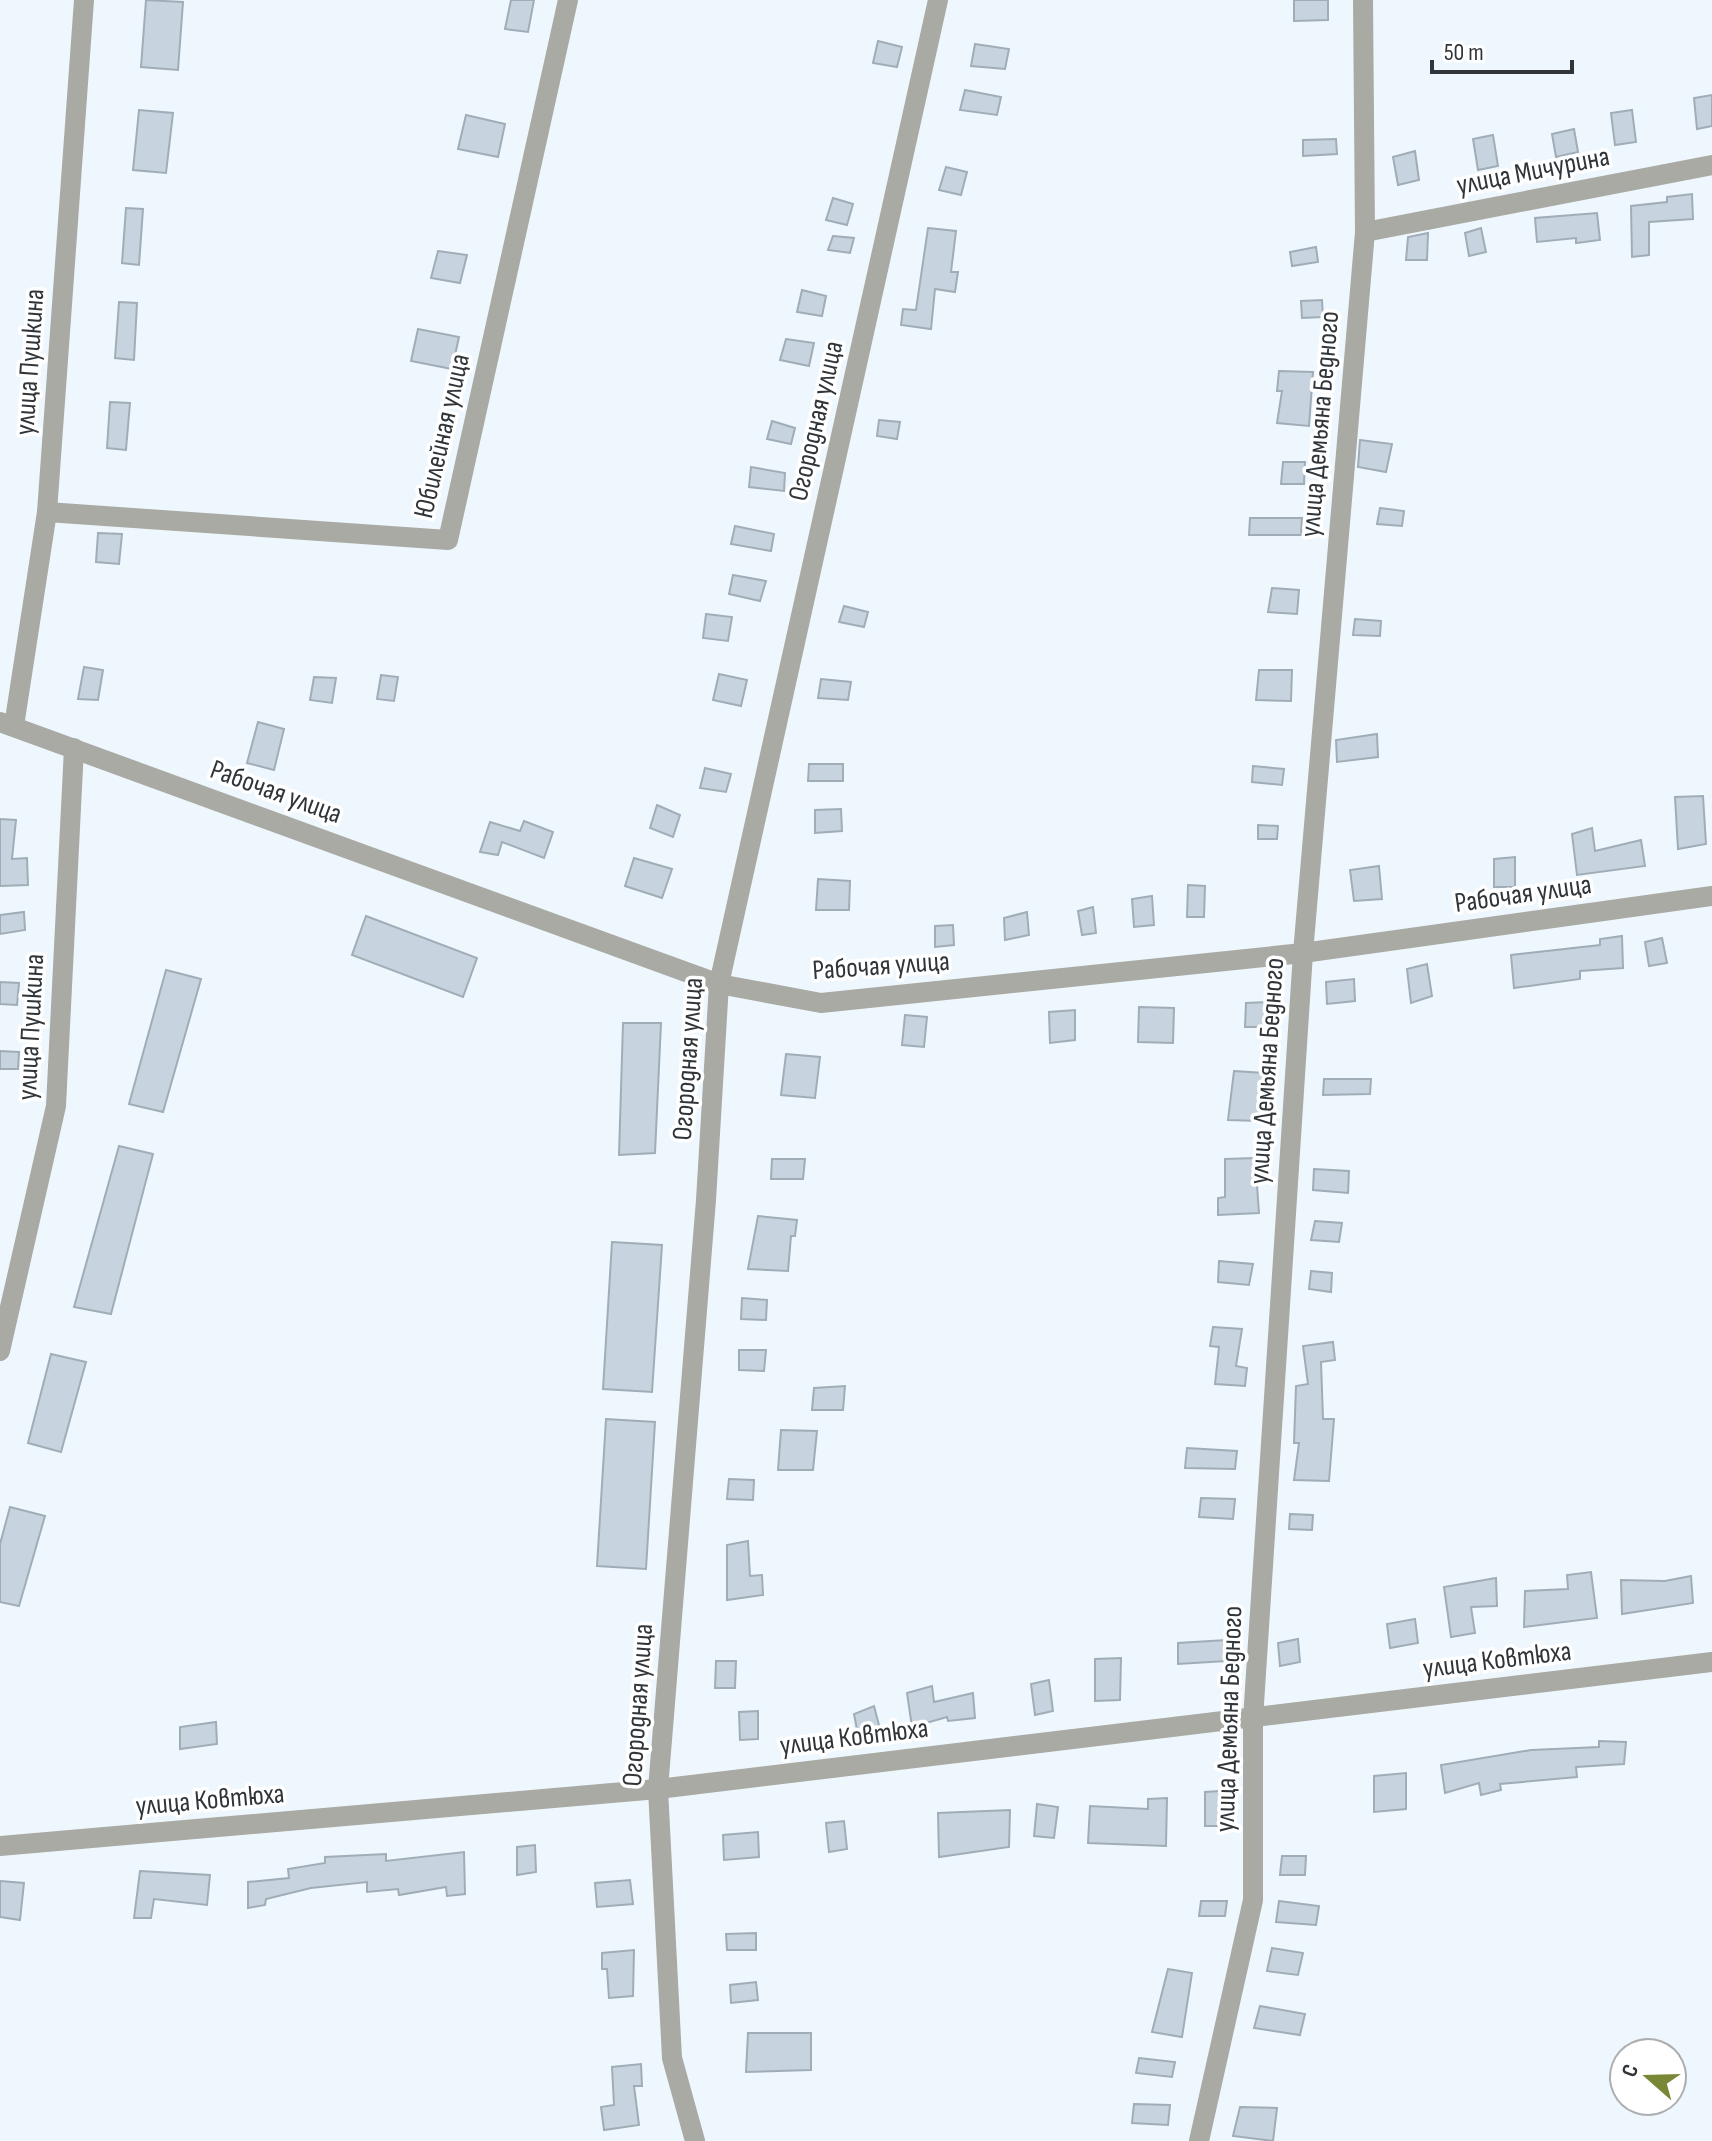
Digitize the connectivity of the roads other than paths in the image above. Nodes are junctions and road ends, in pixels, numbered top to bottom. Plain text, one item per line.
1 (84, 0) edge
2 (568, 0) edge
3 (938, 0) edge
4 (1363, 0) edge
5 (1712, 165) edge
6 (1365, 232) junction
7 (47, 512) junction
8 (7, 724) edge
9 (74, 748) junction
10 (1712, 896) edge
11 (1303, 953) junction
12 (719, 984) junction
13 (0, 1351) edge
14 (1712, 1662) edge
15 (1253, 1719) junction
16 (658, 1789) junction
17 (0, 1846) edge
18 (695, 2141) edge
19 (1199, 2141) edge

1 - 7 street, улица Пушкина
2 - 7 street, Юбилейная улица
3 - 12 street, Огородная улица
4 - 6 street, улица Демьяна Бедного
5 - 6 street, улица Мичурина
6 - 11 street, улица Демьяна Бедного
7 - 8 street, улица Пушкина
8 - 9 street, Рабочая улица
9 - 12 street, Рабочая улица
9 - 13 street, улица Пушкина
10 - 11 street, Рабочая улица
11 - 12 street, Рабочая улица
11 - 15 street, улица Демьяна Бедного
12 - 16 street, Огородная улица
14 - 15 street, улица Ковтюха
15 - 16 street, улица Ковтюха
15 - 19 street, улица Демьяна Бедного
16 - 17 street, улица Ковтюха
16 - 18 street, Огородная улица

